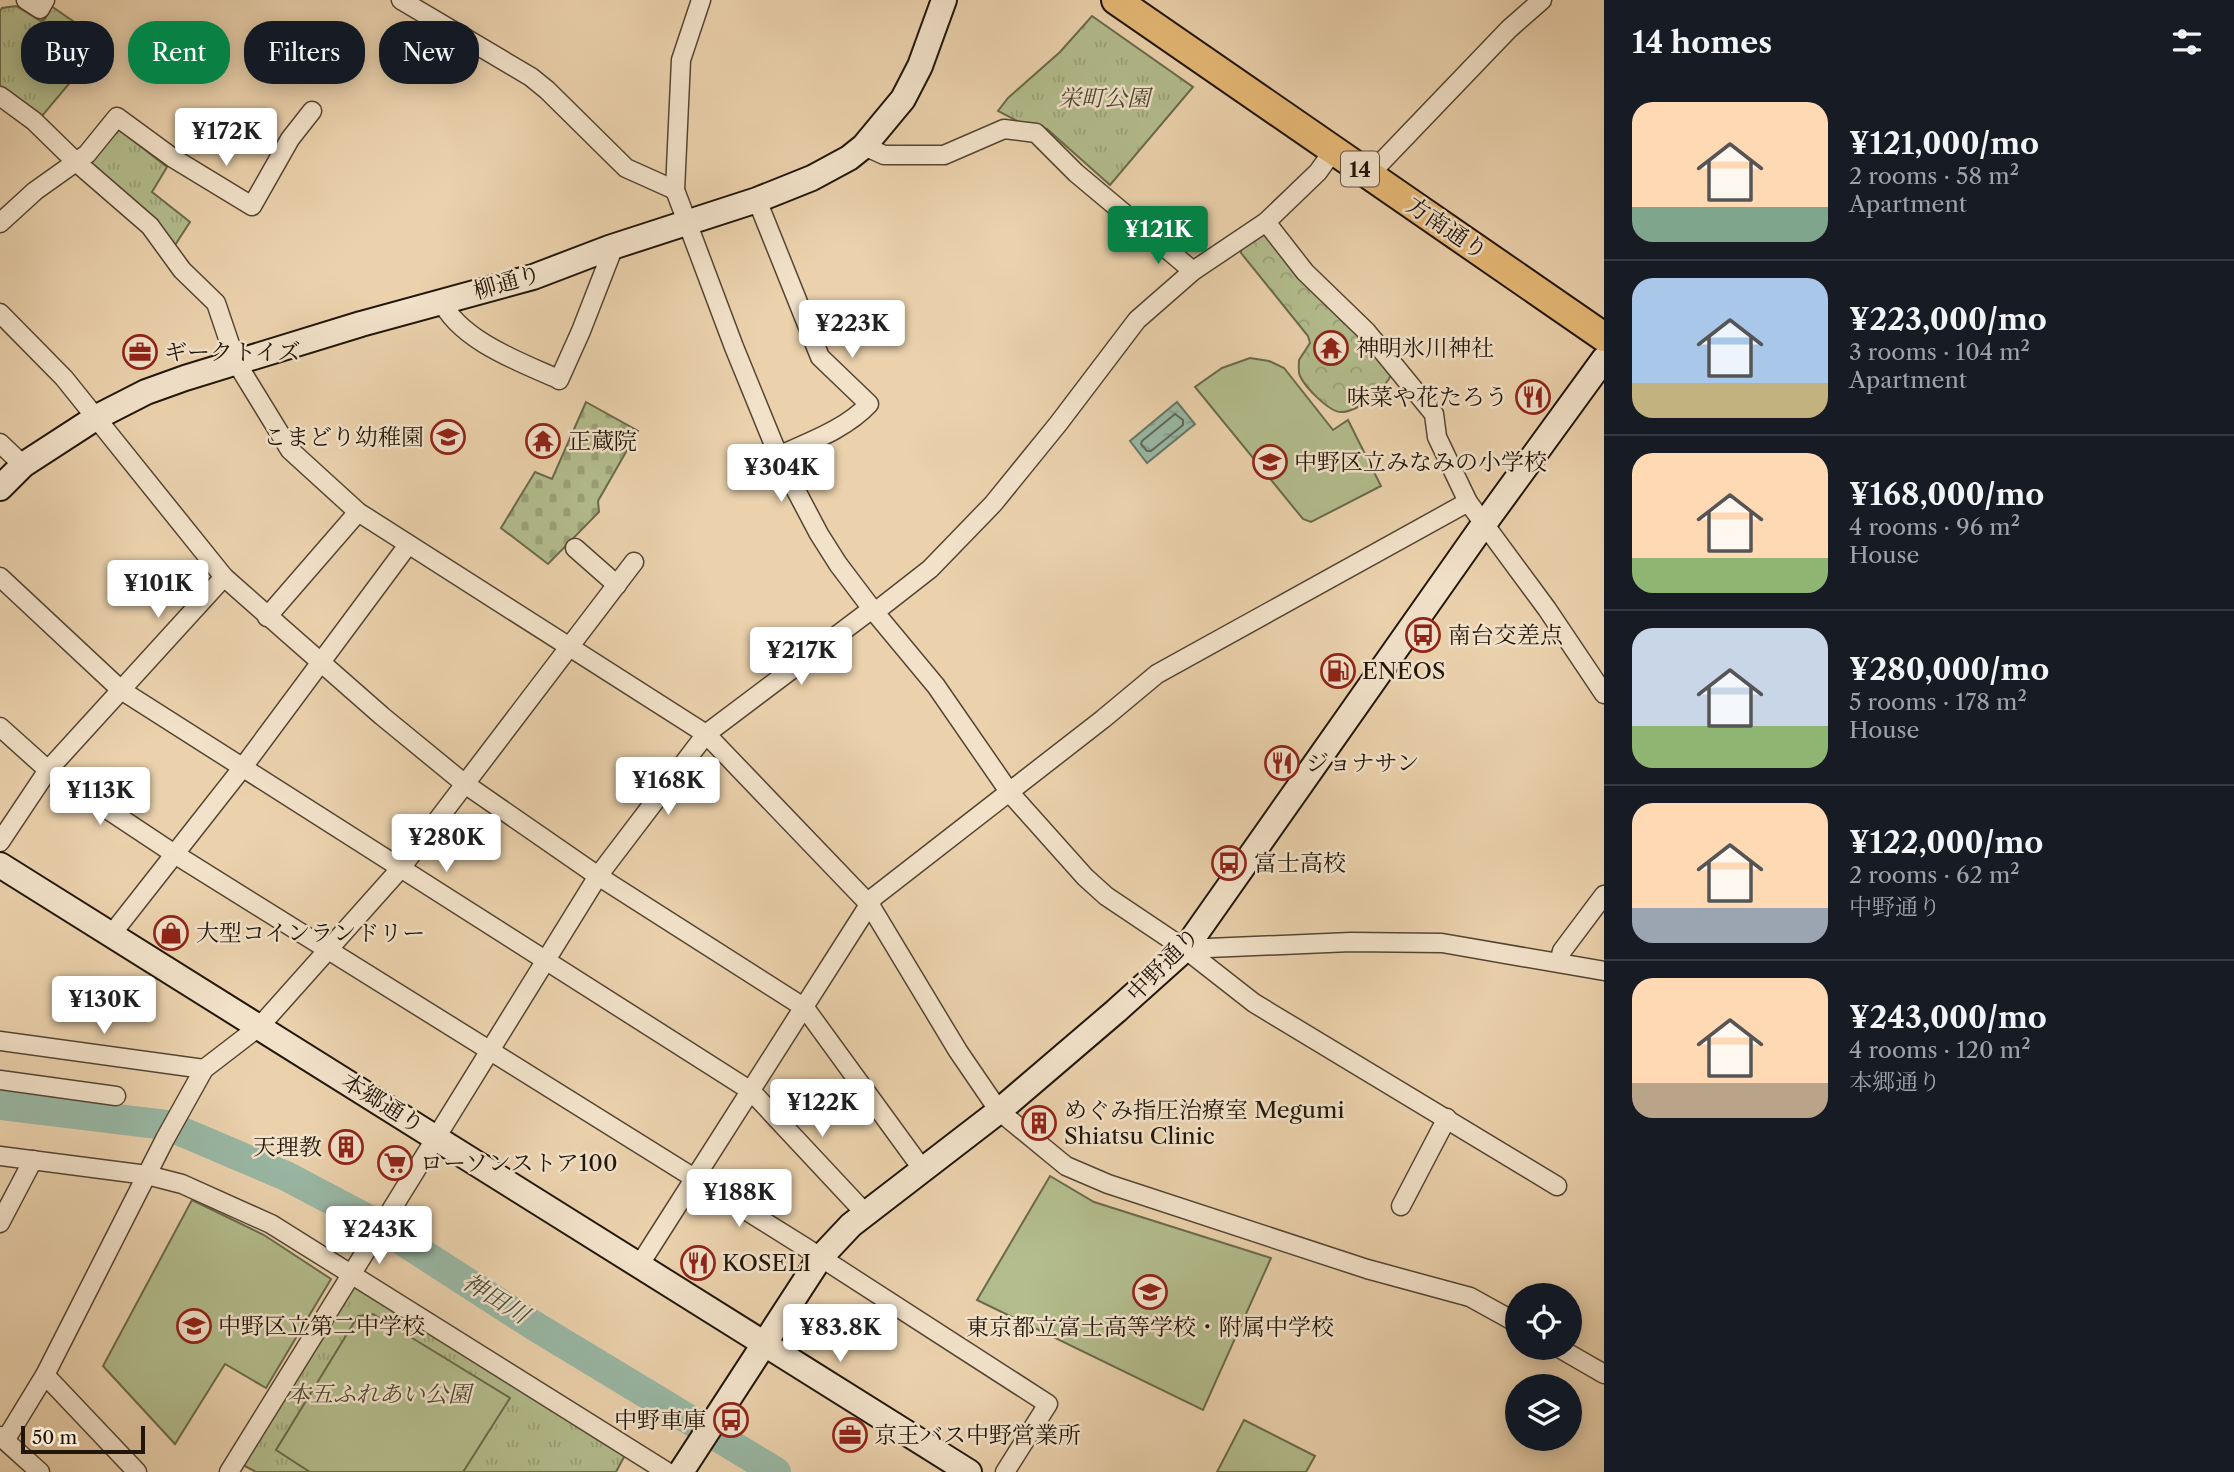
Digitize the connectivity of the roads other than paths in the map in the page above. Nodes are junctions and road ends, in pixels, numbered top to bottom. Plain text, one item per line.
1 (26, 0) edge
2 (45, 0) edge
3 (401, 0) edge
4 (701, 0) edge
5 (944, 0) edge
6 (1116, 0) edge
7 (1542, 0) edge
8 (1, 99) edge
9 (312, 111) dead end
10 (864, 146) junction
11 (1333, 151) junction
12 (75, 161) junction
13 (1369, 175) junction
14 (676, 190) junction
15 (757, 200) junction
16 (688, 221) junction
17 (1266, 222) junction
18 (0, 223) edge
19 (609, 248) junction
20 (1193, 271) junction
21 (441, 300) junction
22 (0, 313) edge
23 (1604, 337) edge
24 (1604, 359) edge
25 (236, 362) junction
26 (97, 416) junction
27 (0, 443) edge
28 (778, 456) junction
29 (23, 465) junction
30 (0, 488) edge
31 (1466, 496) junction
32 (358, 512) junction
33 (1484, 524) junction
34 (408, 545) junction
35 (575, 548) dead end
36 (634, 562) dead end
37 (0, 577) edge
38 (224, 577) junction
39 (617, 585) junction
40 (872, 609) junction
41 (267, 617) junction
42 (569, 648) junction
43 (321, 663) junction
44 (121, 690) junction
45 (1604, 694) edge
46 (0, 727) edge
47 (706, 733) junction
48 (243, 767) junction
49 (48, 770) junction
50 (465, 783) junction
51 (1010, 793) junction
52 (0, 842) edge
53 (173, 853) junction
54 (0, 865) edge
55 (401, 868) junction
56 (598, 876) junction
57 (1604, 895) edge
58 (870, 905) junction
59 (111, 935) junction
60 (1185, 949) junction
61 (328, 950) junction
62 (546, 961) junction
63 (1559, 962) junction
64 (1604, 971) edge
65 (805, 1007) junction
66 (260, 1026) junction
67 (0, 1041) edge
68 (490, 1051) junction
69 (204, 1069) junction
70 (0, 1080) edge
71 (751, 1091) junction
72 (116, 1096) dead end
73 (999, 1111) junction
74 (1447, 1118) junction
75 (438, 1138) junction
76 (0, 1156) edge
77 (33, 1160) junction
78 (923, 1170) junction
79 (147, 1175) junction
80 (695, 1179) junction
81 (1557, 1186) dead end
82 (1401, 1206) dead end
83 (865, 1213) junction
84 (0, 1223) edge
85 (820, 1258) junction
86 (640, 1264) junction
87 (352, 1273) junction
88 (1505, 1316) edge
89 (764, 1343) junction
90 (1580, 1360) edge
91 (1604, 1374) edge
92 (45, 1375) junction
93 (1, 1437) edge
94 (40, 1472) edge
95 (137, 1472) edge
96 (229, 1472) edge
97 (667, 1472) edge
98 (681, 1472) edge
99 (969, 1472) edge
100 (1005, 1472) edge

1 - 2 street
3 - 14 street
4 - 14 street
5 - 10 street, 柳通り
6 - 11 main road, 方南通り / 14
7 - 13 street
8 - 12 street
9 - 12 street
10 - 15 street, 柳通り
10 - 20 street
11 - 13 main road, 方南通り / 14
11 - 17 street
12 - 18 street
12 - 25 street
13 - 23 main road, 方南通り / 14
14 - 16 street
15 - 16 street, 柳通り
15 - 28 street
16 - 19 street, 柳通り
16 - 28 street
17 - 20 street
17 - 31 street
19 - 21 street, 柳通り
19 - 21 street
20 - 40 street
21 - 25 street, 柳通り
22 - 26 street
24 - 33 street, 中野通り
25 - 26 street, 柳通り
25 - 32 street
26 - 29 street, 柳通り
26 - 38 street
27 - 29 street
28 - 40 street
29 - 30 street, 柳通り
31 - 33 street
31 - 51 street
32 - 34 street
32 - 41 street
33 - 45 street
33 - 60 street, 中野通り
34 - 42 street
34 - 43 street
35 - 39 street
36 - 39 street
37 - 44 street
38 - 41 street
38 - 44 street
39 - 42 street
40 - 47 street
40 - 51 street
41 - 43 street
42 - 47 street
42 - 50 street
43 - 48 street
43 - 50 street
44 - 48 street
44 - 49 street
46 - 49 street
47 - 56 street
47 - 58 street
48 - 53 street
48 - 55 street
49 - 52 street
49 - 53 street
50 - 55 street
50 - 56 street
51 - 58 street
51 - 60 street
53 - 59 street
53 - 61 street
54 - 59 street, 本郷通り
55 - 61 street
55 - 62 street
56 - 62 street
56 - 65 street
57 - 63 street
58 - 65 street
58 - 73 street
59 - 66 street, 本郷通り
60 - 63 street
60 - 73 street, 中野通り
60 - 74 street
61 - 66 street
61 - 68 street
62 - 68 street
62 - 71 street
63 - 64 street
65 - 71 street
65 - 78 street
66 - 69 street
66 - 75 street, 本郷通り
67 - 69 street
68 - 75 street
68 - 80 street
69 - 79 street
70 - 72 street
71 - 80 street
71 - 83 street
73 - 78 street, 中野通り
73 - 88 street
74 - 81 street
74 - 82 street
75 - 86 street, 本郷通り
75 - 87 street
76 - 77 street
77 - 79 street
77 - 84 street
78 - 83 street, 中野通り
79 - 87 street
79 - 92 street
80 - 85 street
80 - 86 street
83 - 85 street, 中野通り
85 - 89 street, 中野通り
85 - 100 street
86 - 89 street, 本郷通り
87 - 96 street
87 - 97 street
89 - 98 street, 中野通り
89 - 99 street, 本郷通り
90 - 91 street
92 - 93 street
92 - 95 street
93 - 94 street

